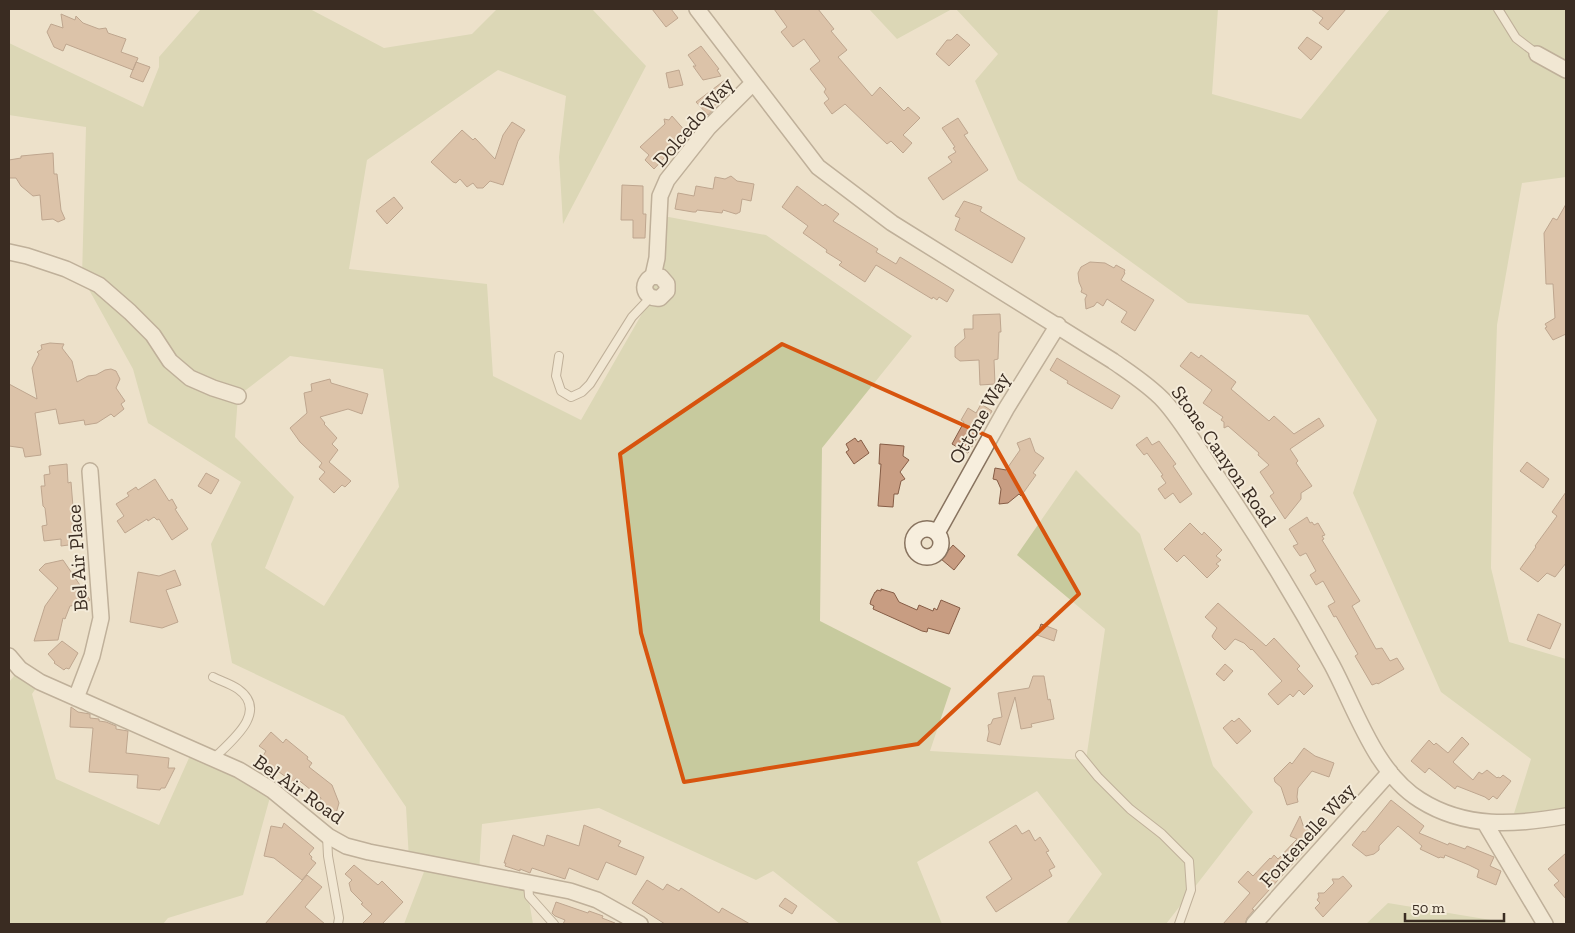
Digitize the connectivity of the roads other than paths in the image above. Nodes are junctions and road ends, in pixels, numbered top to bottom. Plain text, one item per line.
1 (697, 9) edge
2 (1498, 9) edge
3 (1537, 54) joint
4 (1566, 70) edge
5 (753, 83) junction
6 (9, 252) edge
7 (651, 297) joint
8 (1058, 325) junction
9 (559, 356) dead end
10 (238, 396) dead end
11 (90, 471) dead end
12 (937, 533) dead end
13 (9, 656) edge
14 (213, 677) dead end
15 (76, 698) junction
16 (1080, 755) dead end
17 (213, 758) junction
18 (1390, 772) junction
19 (1566, 816) edge
20 (1485, 823) junction
21 (326, 836) junction
22 (528, 883) junction
23 (338, 924) edge
24 (554, 924) edge
25 (640, 924) edge
26 (1179, 924) edge
27 (1254, 924) edge
28 (1545, 924) edge

1 - 5 street, Stone Canyon Road
2 - 3 lane
3 - 4 street
5 - 7 street, Dolcedo Way
5 - 8 street, Stone Canyon Road
6 - 10 street
7 - 9 lane
8 - 12 street, Ottone Way
8 - 18 street, Stone Canyon Road
11 - 15 street, Bel Air Place
13 - 15 street, Bel Air Road
14 - 17 lane
15 - 17 street, Bel Air Road
16 - 26 lane
17 - 21 street, Bel Air Road
18 - 20 street, Stone Canyon Road
18 - 27 street, Fontenelle Way
19 - 20 street, Stone Canyon Road
20 - 28 street
21 - 22 street, Bel Air Road
21 - 23 lane
22 - 24 lane
22 - 25 street, Bel Air Road

